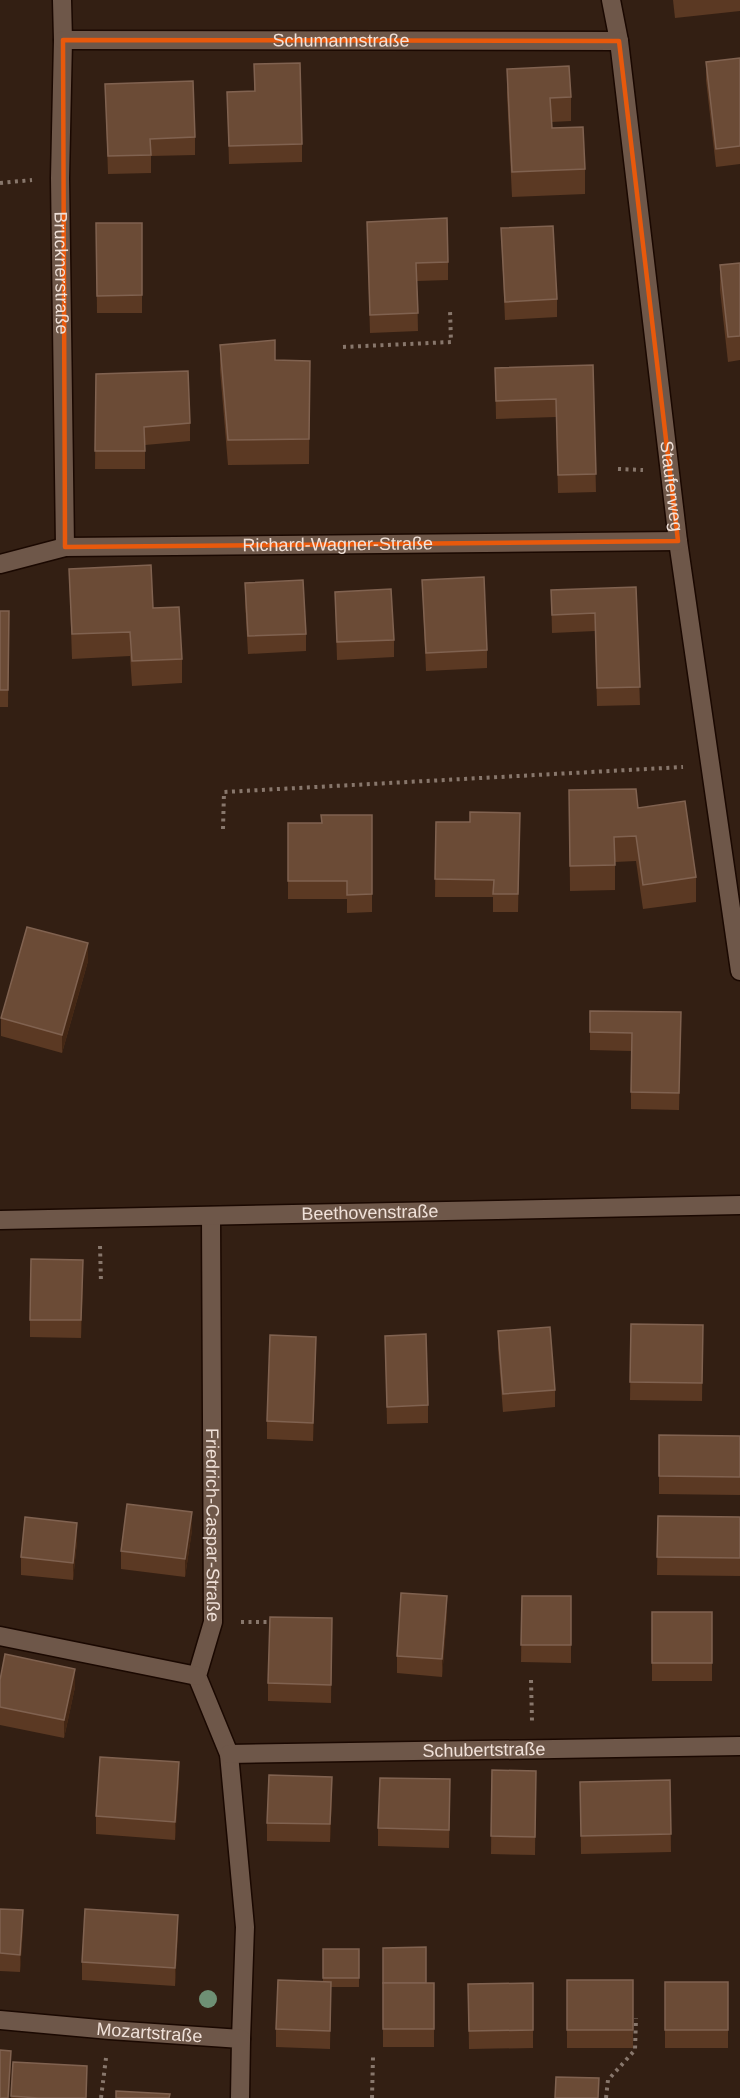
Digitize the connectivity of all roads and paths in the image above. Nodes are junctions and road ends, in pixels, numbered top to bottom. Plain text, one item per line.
1 (62, 0) edge
2 (611, 0) edge
3 (63, 40) junction
4 (619, 41) junction
5 (450, 310) dead end
6 (343, 347) dead end
7 (678, 541) junction
8 (65, 547) junction
9 (0, 564) edge
10 (711, 765) junction
11 (223, 829) dead end
12 (740, 972) edge
13 (740, 1205) edge
14 (211, 1216) junction
15 (99, 1218) junction
16 (0, 1220) edge
17 (101, 1282) dead end
18 (213, 1622) junction
19 (284, 1622) edge
20 (0, 1636) edge
21 (197, 1676) junction
22 (531, 1680) dead end
23 (740, 1746) edge
24 (534, 1749) junction
25 (229, 1754) junction
26 (636, 2018) edge
27 (0, 2020) edge
28 (110, 2030) junction
29 (241, 2039) junction
30 (373, 2057) dead end
31 (101, 2098) edge
32 (240, 2098) edge
33 (372, 2098) edge
34 (606, 2098) edge

1 - 3 street, Brucknerstraße
2 - 4 street, Stauferweg
3 - 4 street, Schumannstraße
3 - 8 street, Brucknerstraße
4 - 7 street, Stauferweg
5 - 6 path
7 - 8 street, Richard-Wagner-Straße
7 - 10 street, Stauferweg
8 - 9 street, Richard-Wagner-Straße
10 - 11 path
10 - 12 street, Stauferweg
13 - 14 street, Beethovenstraße
14 - 15 street, Beethovenstraße
14 - 18 street, Friedrich-Caspar-Straße
15 - 16 street, Beethovenstraße
15 - 17 path
18 - 19 path
18 - 21 street, Friedrich-Caspar-Straße
20 - 21 street
21 - 25 street
22 - 24 path
23 - 24 street, Schubertstraße
24 - 25 street, Schubertstraße
25 - 29 street
26 - 34 path
27 - 28 street, Mozartstraße
28 - 29 street, Mozartstraße
28 - 31 path
29 - 32 street
30 - 33 path

